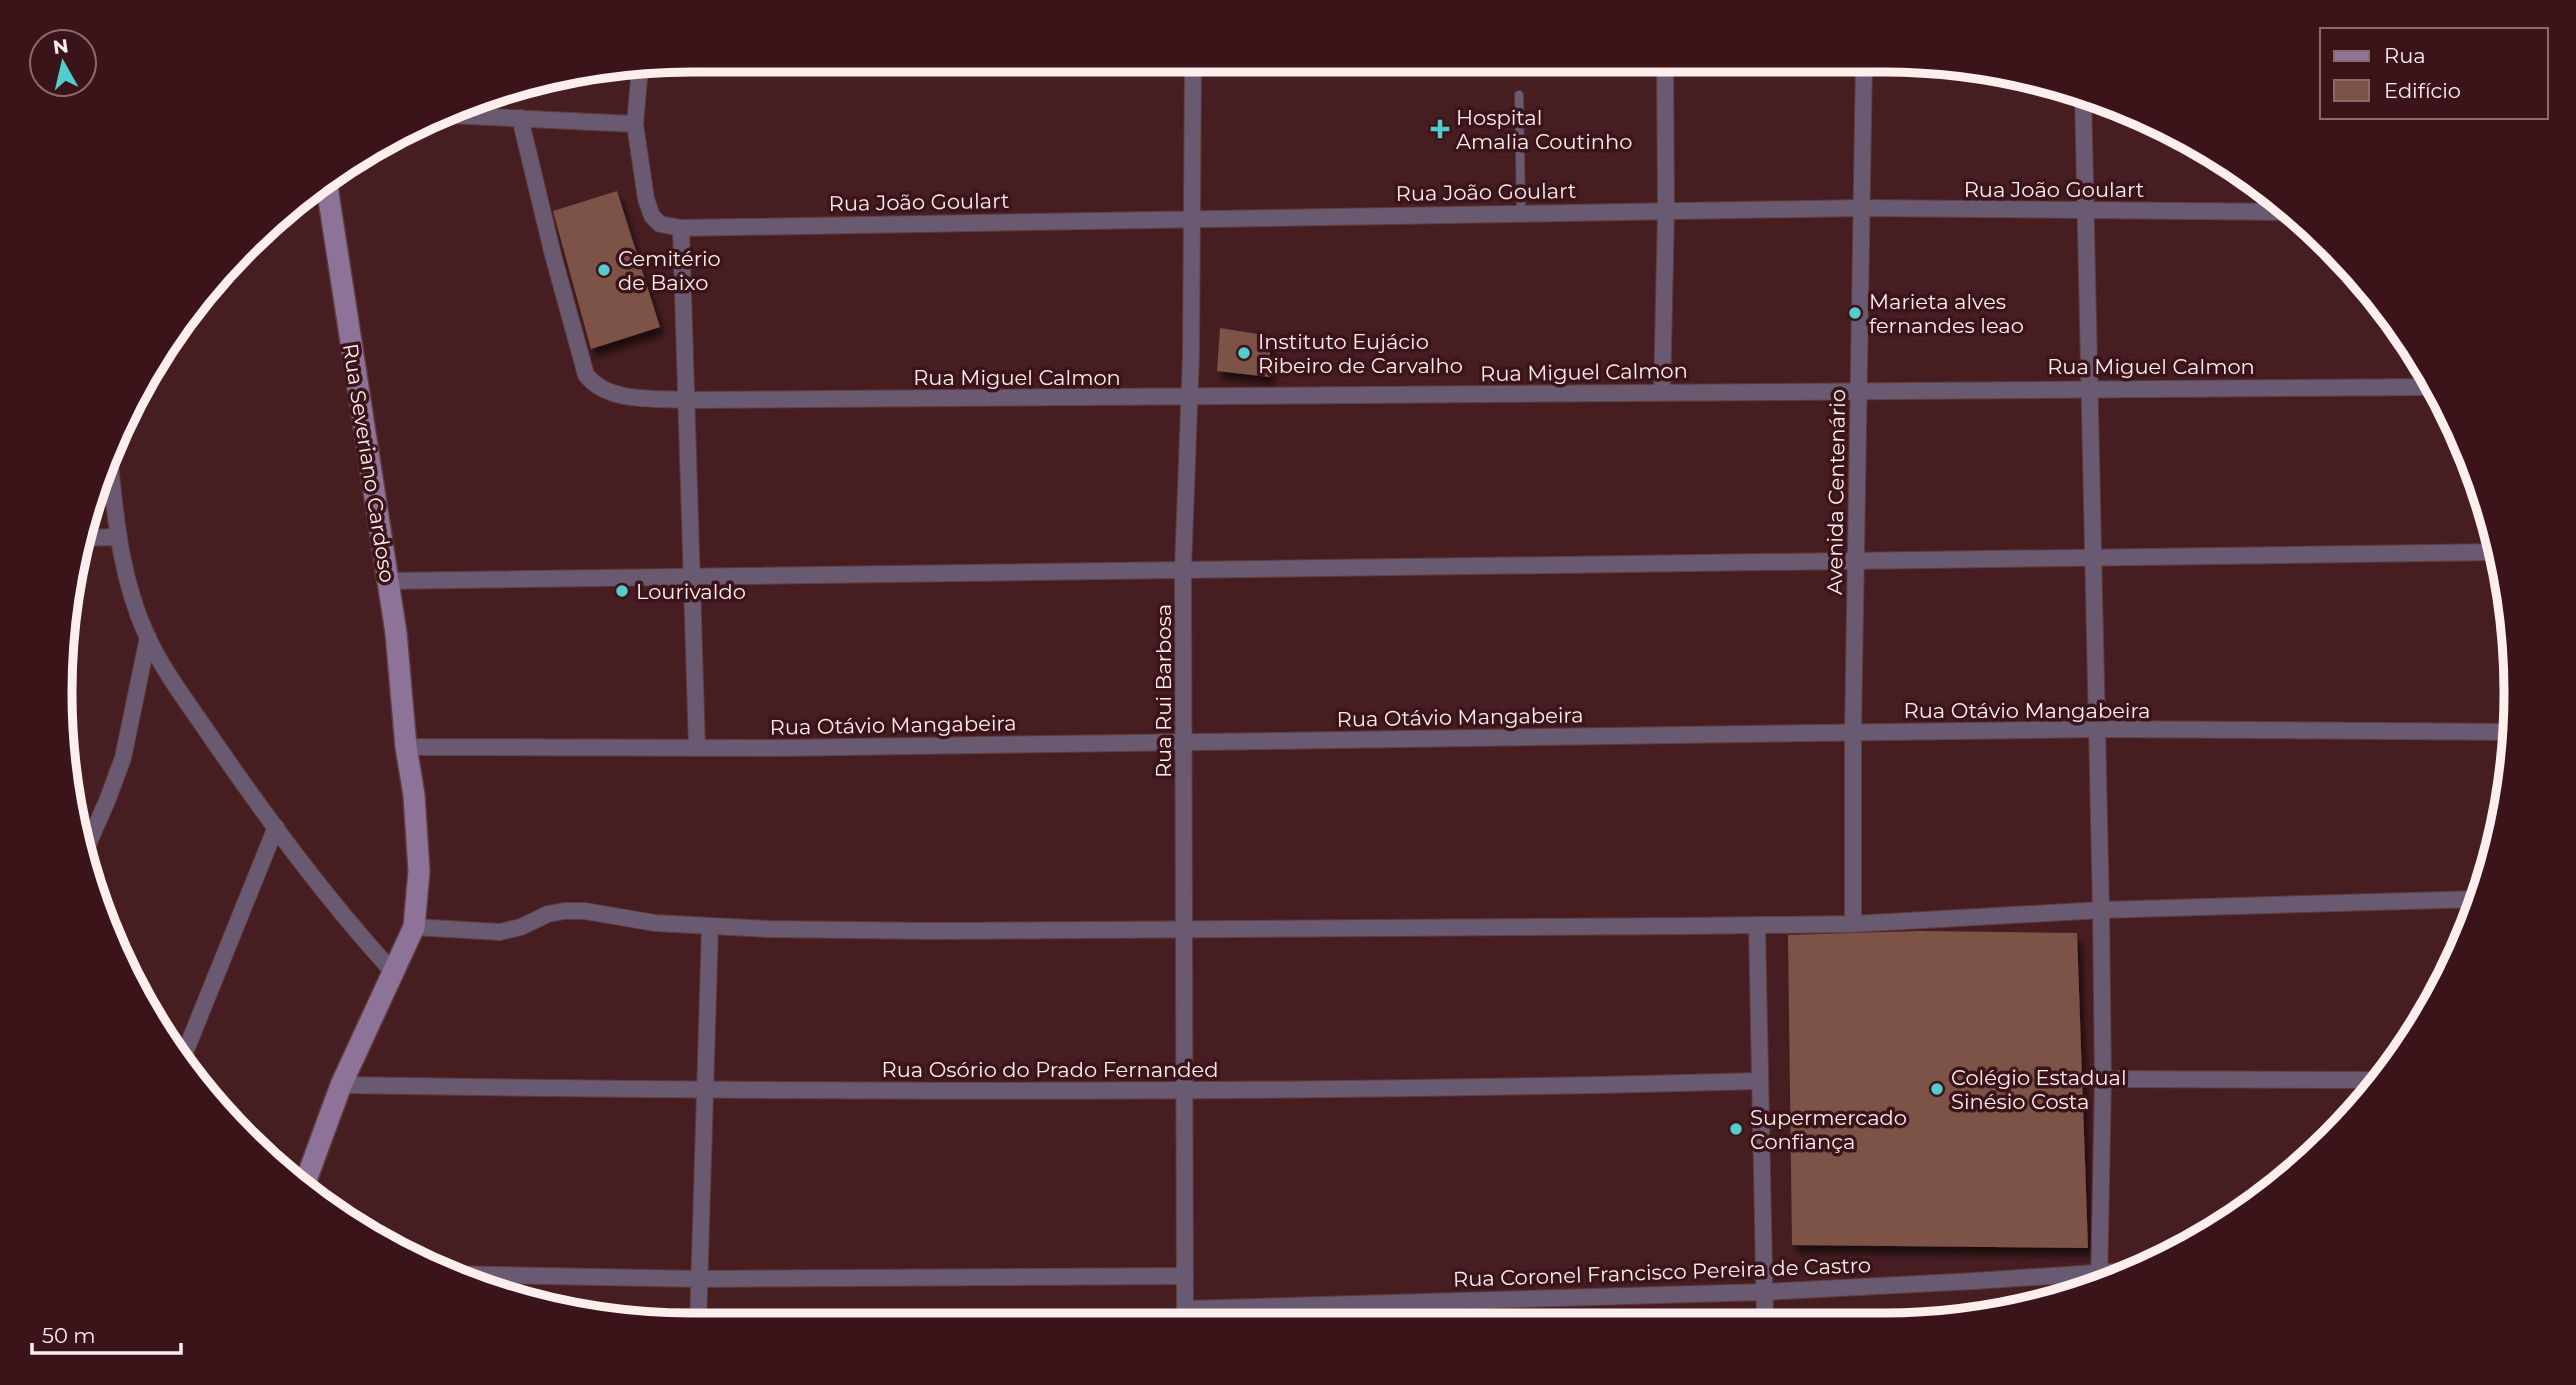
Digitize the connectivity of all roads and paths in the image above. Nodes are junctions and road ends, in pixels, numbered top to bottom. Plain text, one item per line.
1 (1193, 72) edge
2 (1665, 72) edge
3 (1864, 72) edge
4 (639, 74) edge
5 (1519, 95) dead end
6 (2083, 105) edge
7 (464, 116) edge
8 (520, 118) junction
9 (635, 124) junction
10 (328, 191) edge
11 (1861, 208) junction
12 (2086, 210) junction
13 (1666, 211) junction
14 (2276, 212) edge
15 (1521, 213) junction
16 (1192, 218) junction
17 (681, 228) junction
18 (2088, 386) junction
19 (2424, 387) edge
20 (1858, 389) junction
21 (1662, 392) junction
22 (1190, 397) junction
23 (686, 400) junction
24 (111, 476) edge
25 (117, 537) junction
26 (92, 538) edge
27 (2488, 552) edge
28 (2094, 558) junction
29 (1856, 562) junction
30 (1183, 568) junction
31 (692, 575) junction
32 (387, 581) junction
33 (148, 637) junction
34 (2098, 729) junction
35 (2503, 732) edge
36 (1853, 733) junction
37 (1183, 742) junction
38 (406, 747) junction
39 (697, 748) junction
40 (276, 827) junction
41 (90, 840) edge
42 (2468, 899) edge
43 (2101, 910) junction
44 (1853, 924) junction
45 (1757, 925) junction
46 (414, 927) junction
47 (710, 927) junction
48 (1185, 929) junction
49 (393, 972) junction
50 (186, 1050) edge
51 (2102, 1079) junction
52 (2368, 1080) edge
53 (1759, 1081) junction
54 (341, 1085) junction
55 (1186, 1089) junction
56 (704, 1091) junction
57 (308, 1179) edge
58 (2099, 1274) edge
59 (478, 1275) edge
60 (1185, 1276) junction
61 (2088, 1278) edge
62 (699, 1279) junction
63 (1764, 1292) junction
64 (698, 1313) edge
65 (1185, 1313) edge
66 (1257, 1313) edge
67 (1765, 1313) edge

1 - 16 street, Rua Rui Barbosa
2 - 13 street
3 - 11 street, Avenida Centenário
4 - 9 street
5 - 15 lane
6 - 12 street
7 - 8 street
8 - 9 street
8 - 23 street, Rua Miguel Calmon
9 - 17 street
10 - 32 street, Rua Severiano Cardoso
11 - 12 street, Rua João Goulart
11 - 13 street, Rua João Goulart
11 - 20 street, Avenida Centenário
12 - 14 street, Rua João Goulart
12 - 18 street
13 - 15 street, Rua João Goulart
13 - 21 street
15 - 16 street, Rua João Goulart
16 - 17 street, Rua João Goulart
16 - 22 street, Rua Rui Barbosa
17 - 23 street
18 - 19 street, Rua Miguel Calmon
18 - 20 street, Rua Miguel Calmon
18 - 28 street
20 - 21 street, Rua Miguel Calmon
20 - 29 street, Avenida Centenário
21 - 22 street, Rua Miguel Calmon
22 - 23 street, Rua Miguel Calmon
22 - 30 street, Rua Rui Barbosa
23 - 31 street
24 - 25 street
25 - 26 street
25 - 33 street
27 - 28 street
28 - 29 street
28 - 34 street
29 - 30 street
29 - 36 street, Avenida Centenário
30 - 31 street
30 - 37 street, Rua Rui Barbosa
31 - 32 street
31 - 39 street
32 - 38 street, Rua Severiano Cardoso
33 - 40 street
33 - 41 street
34 - 35 street, Rua Otávio Mangabeira
34 - 36 street, Rua Otávio Mangabeira
34 - 43 street
36 - 37 street, Rua Otávio Mangabeira
36 - 44 street, Avenida Centenário
37 - 39 street, Rua Otávio Mangabeira
37 - 48 street, Rua Rui Barbosa
38 - 39 street, Rua Otávio Mangabeira
38 - 46 street, Rua Severiano Cardoso
40 - 49 street
40 - 50 street
42 - 43 street
43 - 44 street
43 - 51 street
44 - 45 street
45 - 48 street
45 - 53 street
46 - 47 street
46 - 49 street, Rua Severiano Cardoso
47 - 48 street
47 - 56 street
48 - 55 street, Rua Rui Barbosa
49 - 54 street, Rua Severiano Cardoso
51 - 52 street
51 - 58 street
53 - 55 street, Rua Osório do Prado Fernanded
53 - 63 street
54 - 56 street, Rua Osório do Prado Fernanded
54 - 57 street, Rua Severiano Cardoso
55 - 56 street, Rua Osório do Prado Fernanded
55 - 60 street, Rua Rui Barbosa
56 - 62 street
59 - 62 street
60 - 62 street
60 - 65 street, Rua Rui Barbosa
61 - 63 street, Rua Coronel Francisco Pereira de Castro
62 - 64 street
63 - 66 street, Rua Coronel Francisco Pereira de Castro
63 - 67 street

